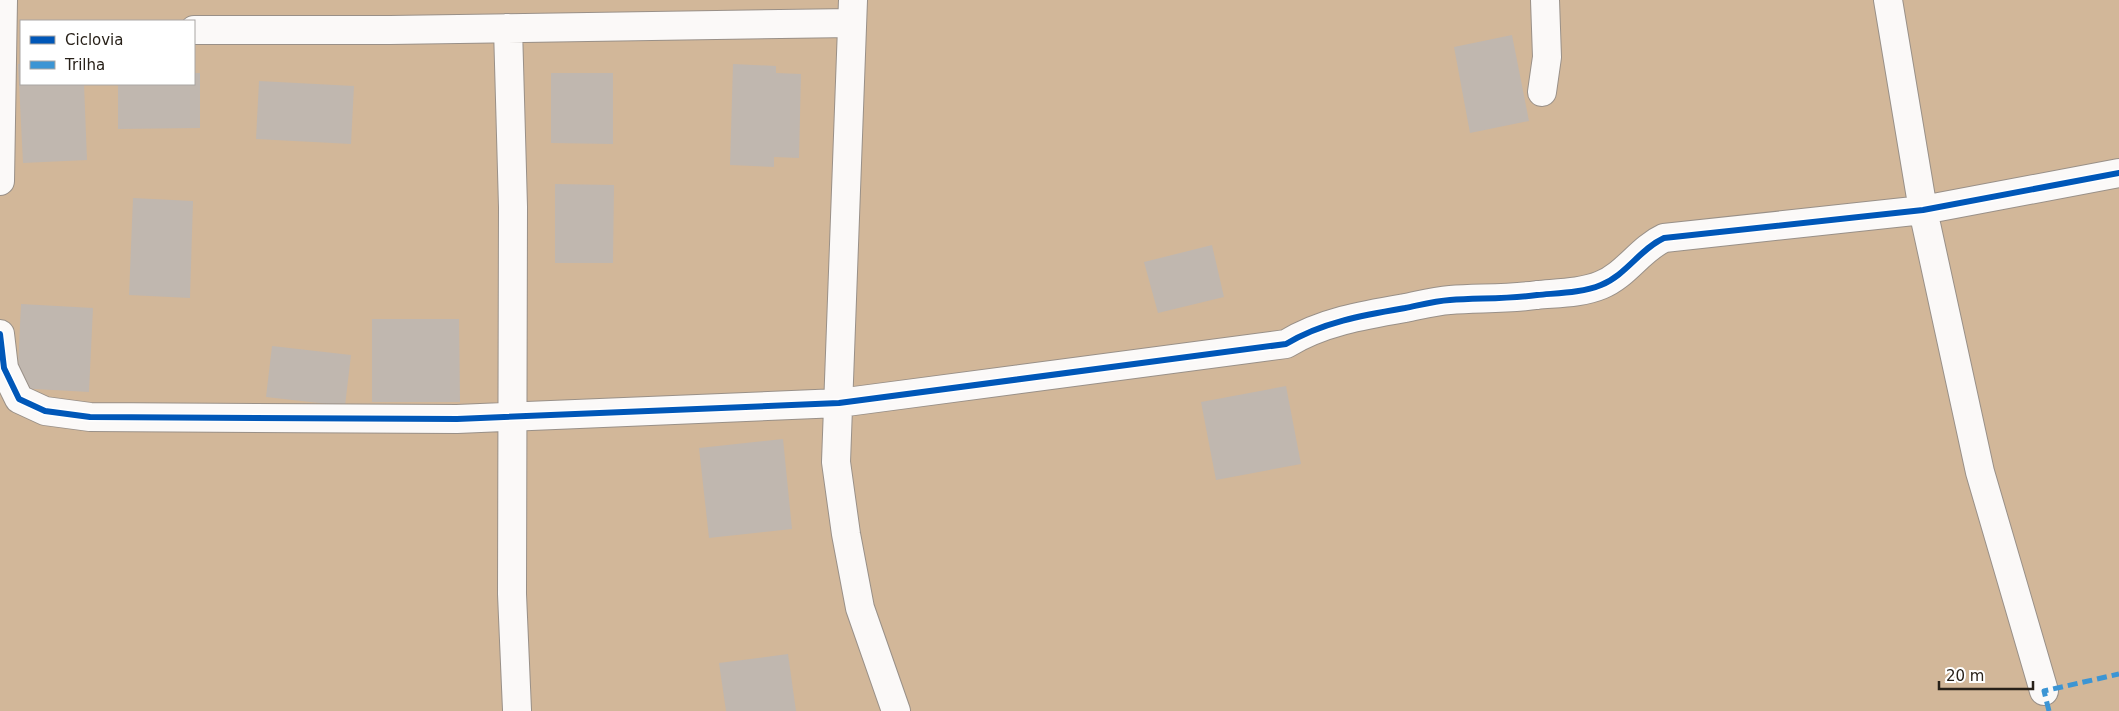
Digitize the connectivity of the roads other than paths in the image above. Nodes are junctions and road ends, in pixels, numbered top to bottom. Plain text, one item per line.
1 (3, 0) edge
2 (1545, 0) edge
3 (1888, 0) edge
4 (853, 12) edge
5 (508, 28) junction
6 (13, 29) edge
7 (195, 30) edge
8 (1542, 92) dead end
9 (2119, 173) edge
10 (0, 181) edge
11 (1923, 210) junction
12 (0, 334) edge
13 (9, 403) edge
14 (839, 403) junction
15 (512, 416) junction
16 (2044, 690) dead end
17 (517, 710) edge
18 (896, 711) edge

1 - 6 street
2 - 8 street
3 - 11 street
4 - 5 street
4 - 14 street
5 - 7 street
5 - 15 street
6 - 10 street
9 - 11 street
11 - 14 street
11 - 16 street
12 - 13 street
13 - 15 street
14 - 15 street
14 - 18 street
15 - 17 street

